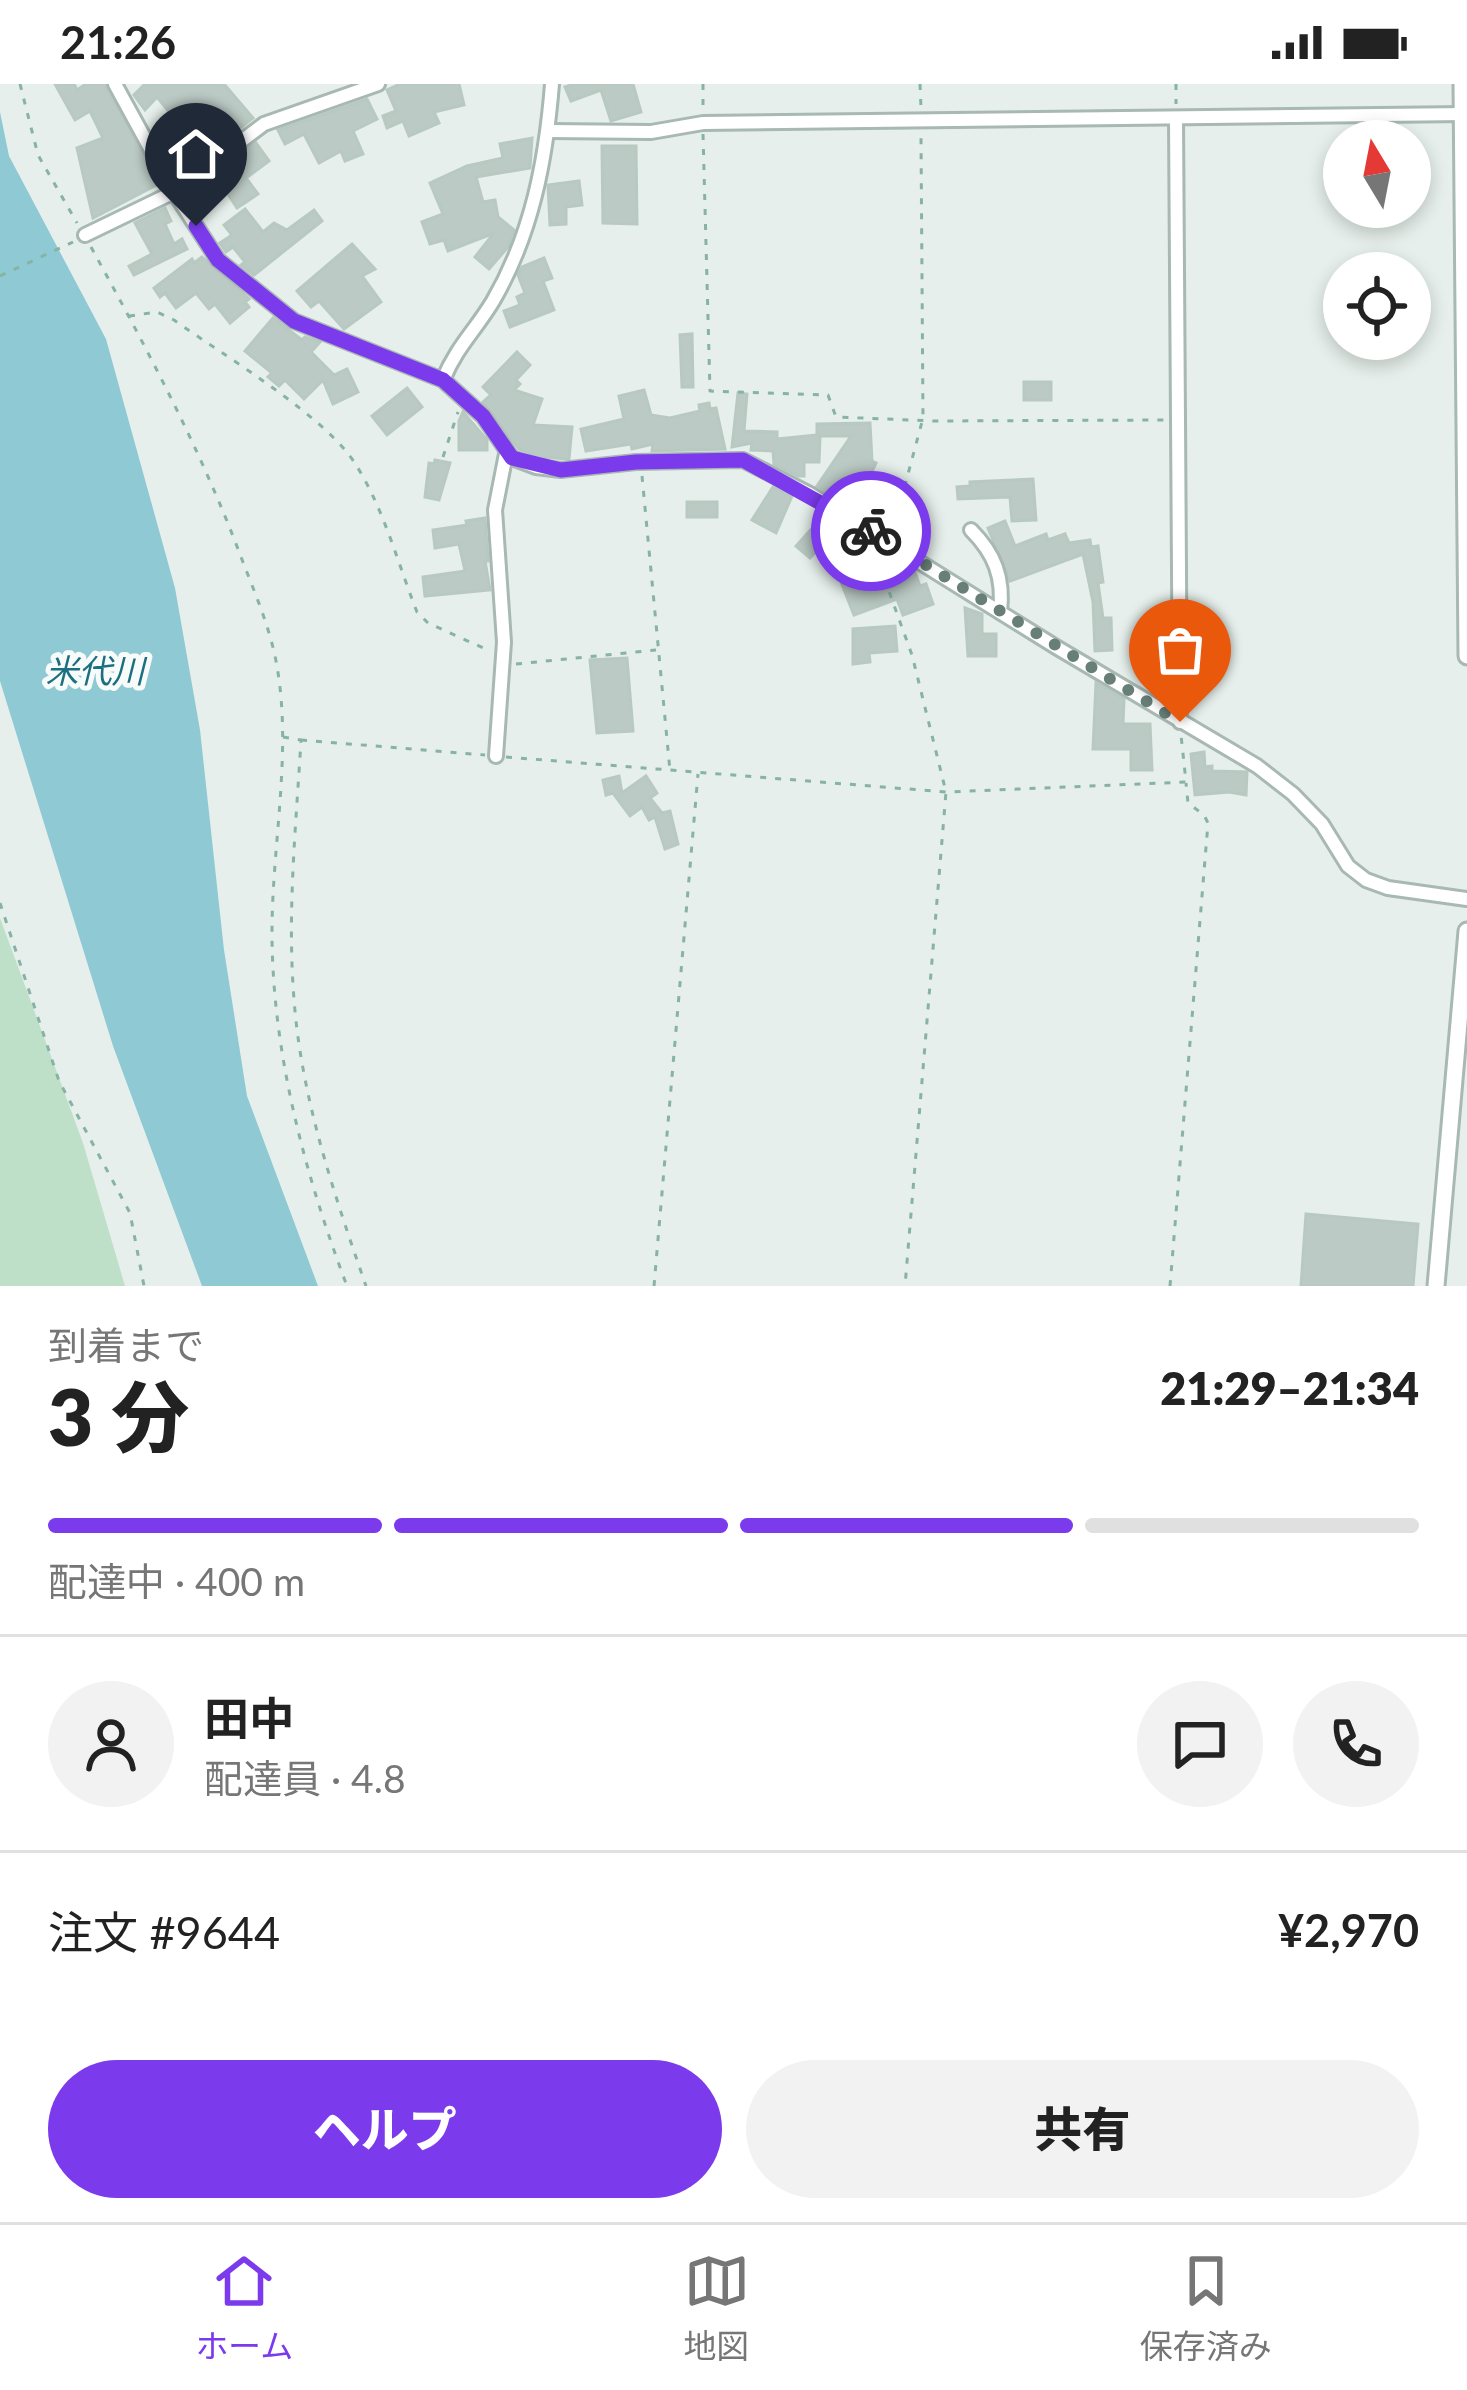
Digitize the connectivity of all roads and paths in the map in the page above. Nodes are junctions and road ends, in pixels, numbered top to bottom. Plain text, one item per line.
1 (20, 84) edge
2 (115, 84) edge
3 (378, 84) edge
4 (552, 84) edge
5 (703, 84) edge
6 (920, 84) edge
7 (1176, 84) edge
8 (1462, 84) edge
9 (1465, 114) edge
10 (1177, 118) junction
11 (921, 121) junction
12 (703, 123) junction
13 (548, 130) junction
14 (174, 192) junction
15 (86, 235) junction
16 (71, 244) dead end
17 (0, 276) edge
18 (129, 316) junction
19 (443, 380) junction
20 (464, 399) junction
21 (923, 418) junction
22 (1180, 425) junction
23 (506, 454) junction
24 (443, 458) dead end
25 (641, 462) junction
26 (971, 530) dead end
27 (875, 534) junction
28 (1000, 612) junction
29 (658, 649) junction
30 (1467, 656) edge
31 (503, 659) junction
32 (1180, 722) junction
33 (281, 736) junction
34 (301, 740) junction
35 (496, 756) junction
36 (670, 772) junction
37 (698, 774) junction
38 (1186, 782) junction
39 (946, 792) junction
40 (1467, 899) edge
41 (0, 904) edge
42 (1467, 932) edge
43 (144, 1286) edge
44 (347, 1286) edge
45 (366, 1286) edge
46 (654, 1286) edge
47 (904, 1286) edge
48 (1170, 1286) edge
49 (1436, 1286) edge

1 - 15 path
2 - 14 street
3 - 14 street
4 - 13 street
5 - 12 path
6 - 11 path
7 - 10 path
8 - 9 street
9 - 10 street
9 - 30 street
10 - 11 street
10 - 22 street
11 - 12 street
11 - 21 path
12 - 13 street
12 - 21 path
13 - 19 street
14 - 15 street
14 - 19 street
15 - 18 path
16 - 17 path
18 - 31 path
18 - 33 path
19 - 20 street
20 - 23 street
20 - 24 path
21 - 22 path
21 - 27 path
22 - 32 street
23 - 25 street
23 - 31 street
25 - 27 street
25 - 29 path
26 - 28 street
27 - 28 street
27 - 39 path
28 - 32 street
29 - 31 path
29 - 36 path
31 - 35 street
32 - 38 path
32 - 40 street
33 - 34 path
33 - 44 path
34 - 35 path
34 - 45 path
35 - 36 path
36 - 37 path
37 - 39 path
37 - 46 path
38 - 39 path
38 - 48 path
39 - 47 path
41 - 43 path
42 - 49 street

